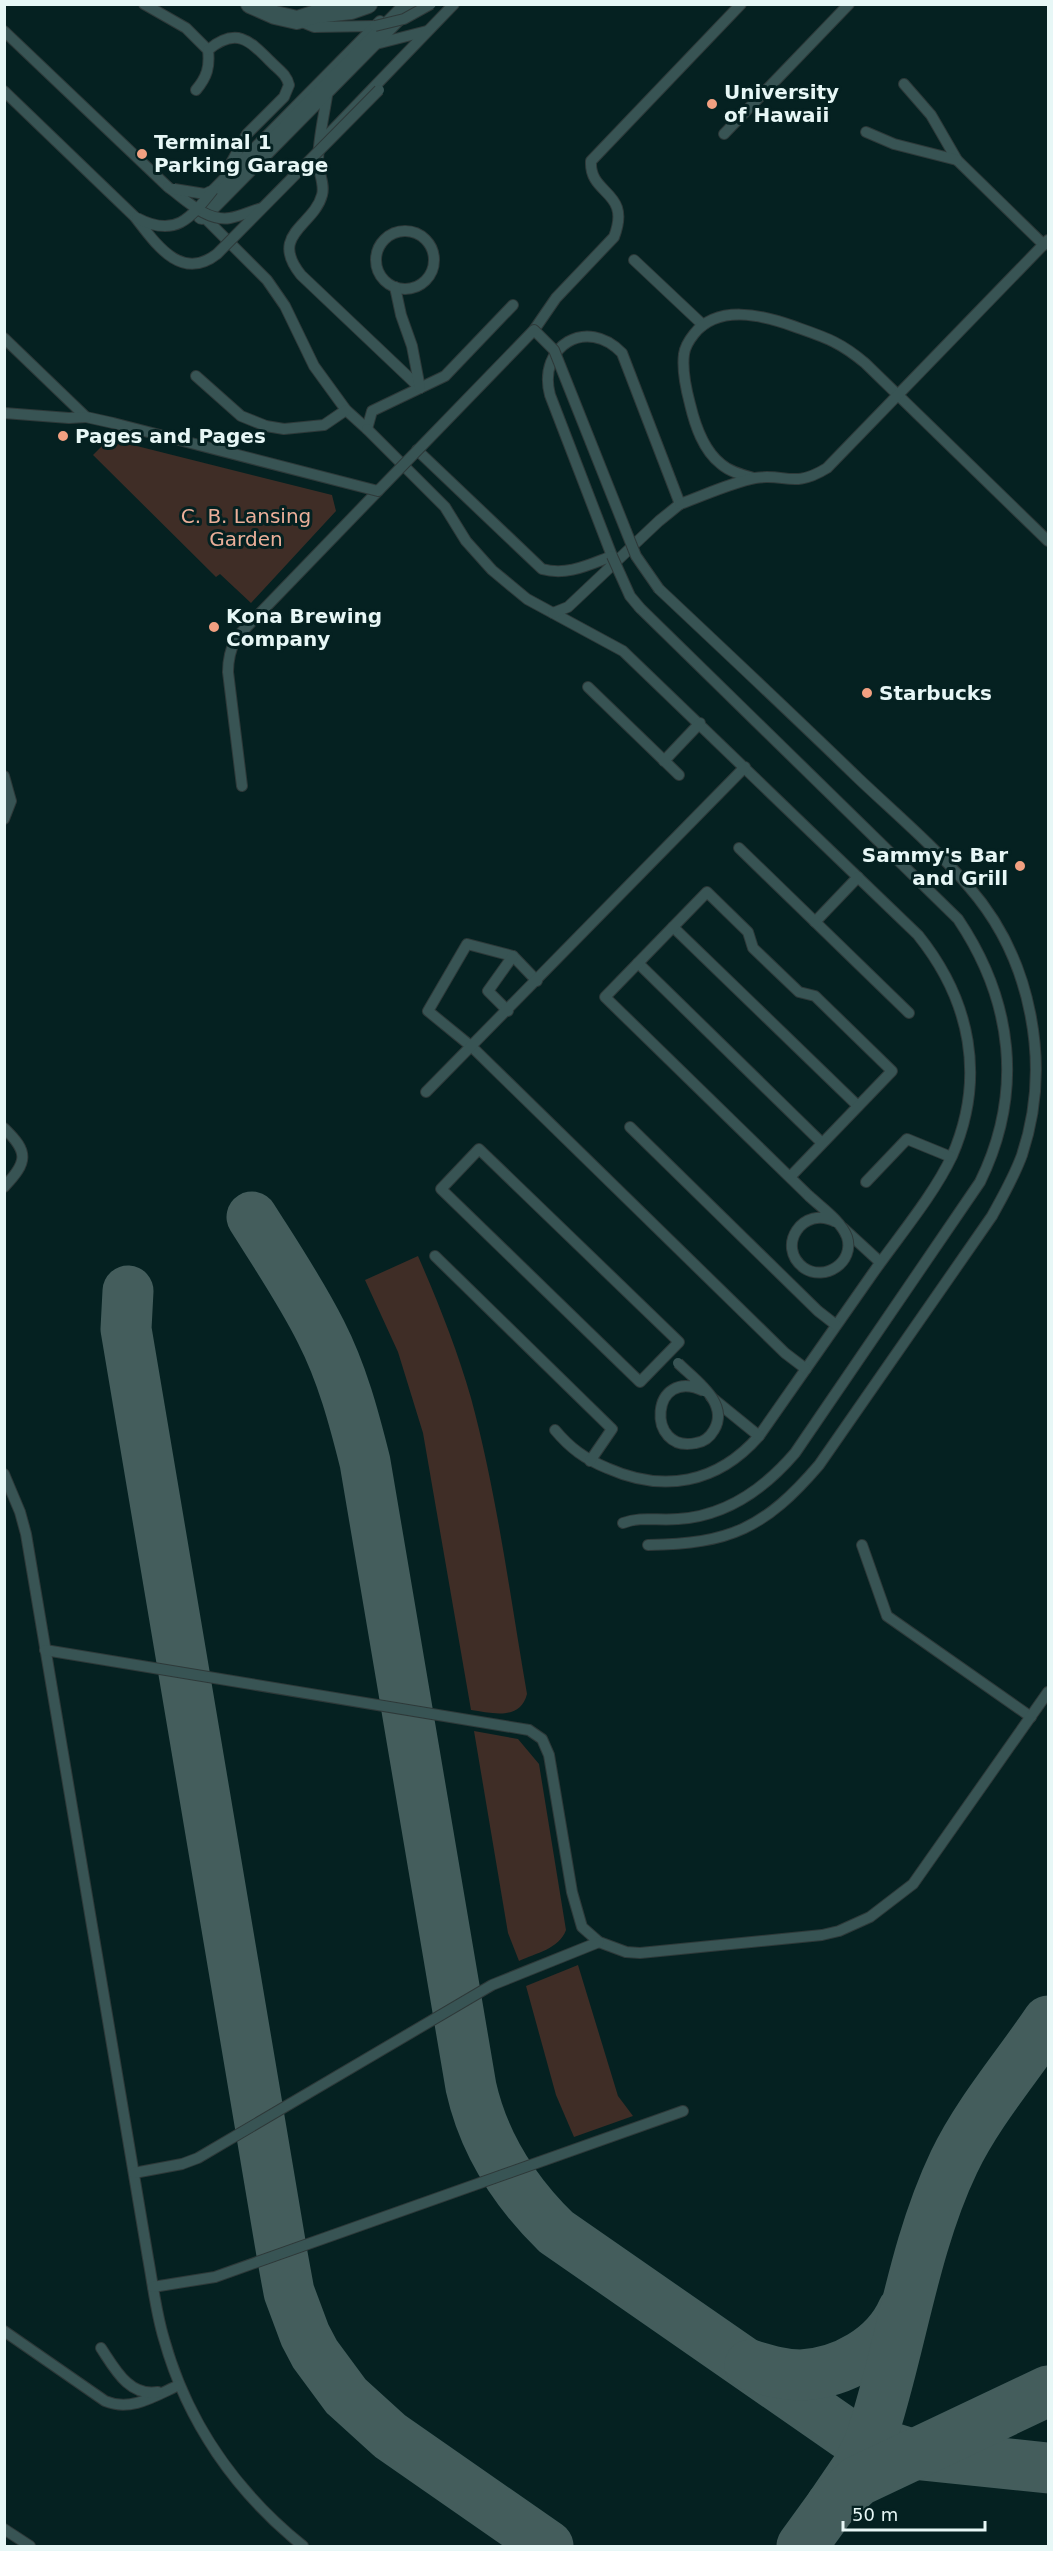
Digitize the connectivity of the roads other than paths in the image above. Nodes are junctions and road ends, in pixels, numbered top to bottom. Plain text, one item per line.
1 (144, 4) edge
2 (250, 4) edge
3 (368, 4) edge
4 (431, 4) edge
5 (454, 4) edge
6 (463, 4) edge
7 (741, 4) edge
8 (849, 4) edge
9 (406, 5) edge
10 (297, 20) junction
11 (375, 26) junction
12 (4, 31) edge
13 (428, 31) junction
14 (369, 46) junction
15 (208, 50) junction
16 (904, 84) dead end
17 (329, 86) junction
18 (196, 90) dead end
19 (4, 91) edge
20 (866, 132) dead end
21 (724, 134) dead end
22 (320, 142) junction
23 (957, 160) junction
24 (225, 176) junction
25 (168, 187) junction
26 (100, 190) dead end
27 (213, 190) junction
28 (263, 208) junction
29 (200, 212) junction
30 (135, 217) junction
31 (144, 231) dead end
32 (227, 238) junction
33 (1046, 243) edge
34 (634, 260) dead end
35 (395, 287) junction
36 (513, 305) dead end
37 (703, 325) junction
38 (534, 330) junction
39 (4, 338) edge
40 (196, 376) dead end
41 (420, 388) junction
42 (898, 395) junction
43 (346, 410) junction
44 (4, 413) edge
45 (86, 417) junction
46 (367, 429) junction
47 (417, 450) junction
48 (754, 478) junction
49 (378, 491) junction
50 (680, 504) junction
51 (1048, 541) edge
52 (612, 556) junction
53 (553, 613) junction
54 (588, 687) dead end
55 (700, 723) junction
56 (664, 761) junction
57 (745, 767) junction
58 (679, 775) dead end
59 (4, 776) edge
60 (242, 786) dead end
61 (4, 819) edge
62 (739, 848) dead end
63 (858, 877) junction
64 (815, 922) junction
65 (673, 927) junction
66 (513, 956) junction
67 (638, 963) junction
68 (537, 981) junction
69 (508, 1011) junction
70 (909, 1013) dead end
71 (472, 1047) junction
72 (426, 1092) dead end
73 (858, 1106) junction
74 (630, 1127) dead end
75 (4, 1128) edge
76 (822, 1143) junction
77 (951, 1157) junction
78 (790, 1177) junction
79 (866, 1182) dead end
80 (4, 1186) edge
81 (435, 1256) dead end
82 (880, 1263) junction
83 (836, 1325) junction
84 (668, 1353) junction
85 (806, 1369) junction
86 (555, 1430) dead end
87 (759, 1436) junction
88 (590, 1461) junction
89 (4, 1474) edge
90 (623, 1523) dead end
91 (648, 1545) dead end
92 (862, 1545) dead end
93 (45, 1650) junction
94 (1048, 1692) edge
95 (1031, 1717) junction
96 (599, 1942) junction
97 (683, 2111) dead end
98 (134, 2173) junction
99 (153, 2287) junction
100 (4, 2331) edge
101 (101, 2348) dead end
102 (179, 2385) junction
103 (166, 2391) junction
104 (4, 2529) edge
105 (30, 2547) edge
106 (303, 2547) edge

1 - 15 lane
2 - 10 street
3 - 10 street
4 - 11 lane, bridge
5 - 13 lane
6 - 28 lane, bridge
7 - 38 lane
8 - 21 lane
9 - 11 lane
9 - 14 street
10 - 11 lane
11 - 24 lane
12 - 25 lane
13 - 14 lane
13 - 22 lane
14 - 17 street
15 - 18 lane
15 - 24 lane
16 - 23 lane
17 - 22 lane
17 - 29 street
19 - 30 lane
20 - 23 lane
22 - 32 lane
22 - 41 lane
23 - 33 lane
24 - 27 lane
25 - 27 lane, bridge
25 - 29 lane, bridge
26 - 31 lane
27 - 29 lane, bridge
28 - 29 lane, bridge
28 - 30 lane, bridge
29 - 30 lane, bridge
29 - 32 lane
32 - 43 lane
33 - 42 lane
34 - 37 lane
35 - 35 lane
35 - 41 lane
36 - 41 lane
37 - 42 lane
37 - 48 lane
38 - 47 lane, bridge
38 - 91 lane, bridge
39 - 45 lane
40 - 43 lane
41 - 46 lane
42 - 48 lane
42 - 51 lane
43 - 46 lane
44 - 45 lane
45 - 49 lane, bridge
46 - 53 lane
47 - 49 lane, bridge
47 - 52 lane
48 - 50 lane
49 - 60 lane
50 - 52 lane
50 - 53 lane
52 - 90 lane, bridge
53 - 55 lane
54 - 56 lane
55 - 56 lane
55 - 57 lane
56 - 58 lane
57 - 63 lane
57 - 68 lane
59 - 61 lane
62 - 64 lane
63 - 64 lane
63 - 77 lane
64 - 70 lane
65 - 67 lane
65 - 73 lane
65 - 73 lane
66 - 68 lane
66 - 69 lane
66 - 71 lane
67 - 76 lane
67 - 78 lane
68 - 69 lane
69 - 71 lane
71 - 72 lane
71 - 85 lane
73 - 76 lane
74 - 83 lane
75 - 80 lane
76 - 78 lane
77 - 79 lane
77 - 82 lane
78 - 82 lane, bridge
81 - 88 lane
82 - 83 lane
83 - 85 lane
84 - 84 lane
84 - 87 lane, bridge
85 - 87 lane
86 - 88 lane
87 - 88 lane
89 - 93 lane
92 - 95 lane
93 - 96 lane
93 - 98 lane
94 - 95 lane
95 - 96 lane
96 - 98 lane
97 - 99 lane
98 - 99 lane
99 - 102 lane
100 - 103 lane
101 - 103 lane
102 - 103 lane
102 - 106 lane
104 - 105 lane

